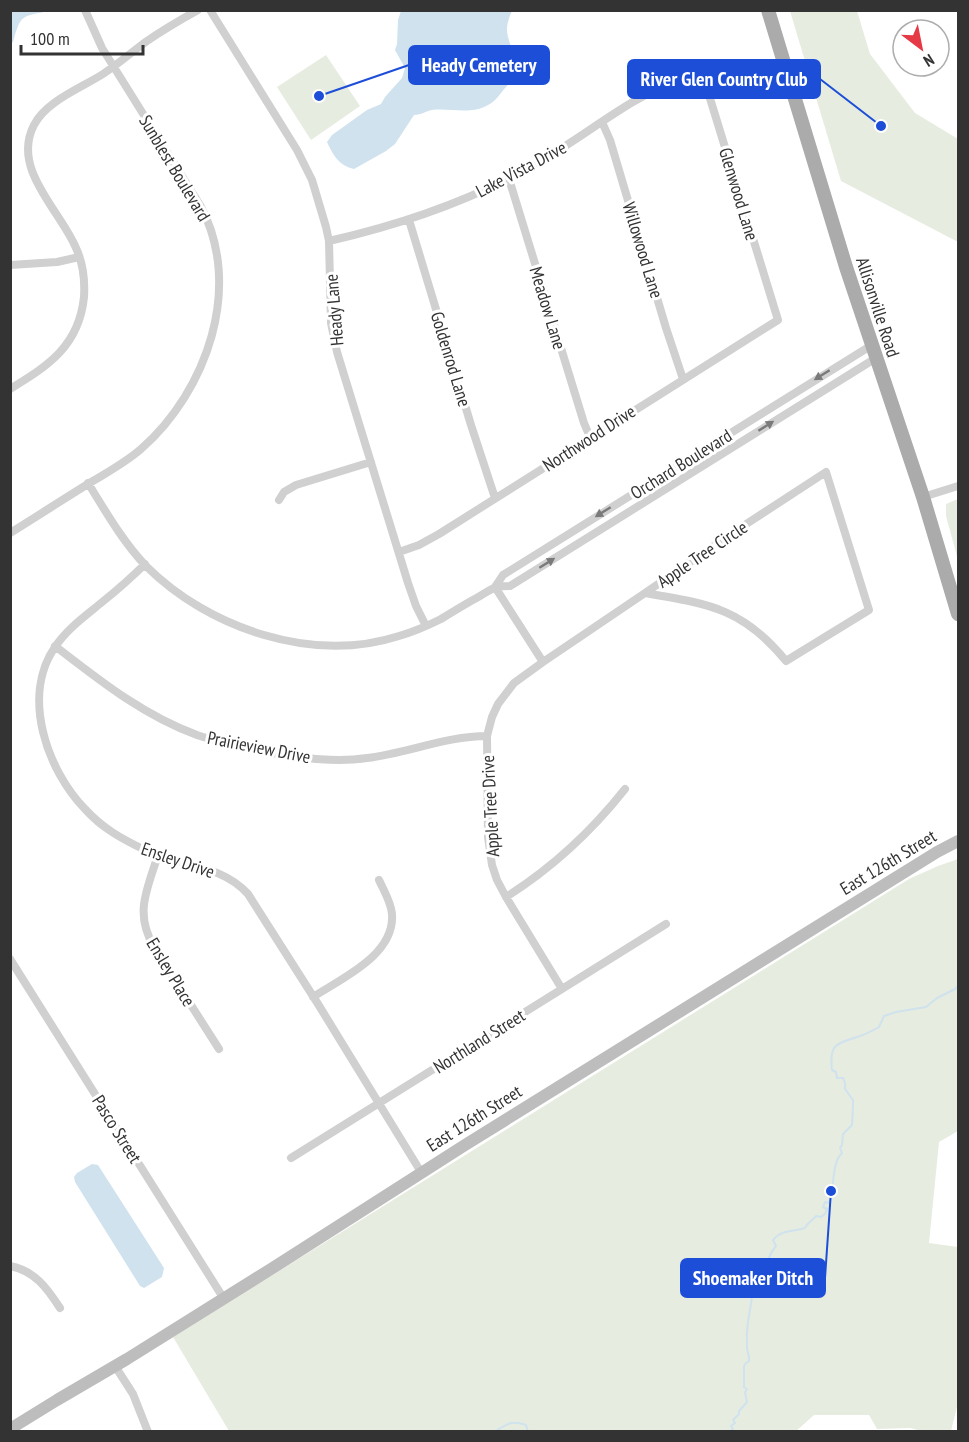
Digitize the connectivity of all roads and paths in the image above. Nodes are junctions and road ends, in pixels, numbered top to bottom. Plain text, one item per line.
1 (85, 10) edge
2 (198, 10) edge
3 (210, 10) edge
4 (768, 10) edge
5 (114, 66) junction
6 (701, 69) joint
7 (602, 122) junction
8 (509, 179) junction
9 (409, 220) junction
10 (328, 241) junction
11 (79, 257) junction
12 (10, 265) edge
13 (778, 320) joint
14 (874, 352) junction
15 (683, 379) junction
16 (10, 389) edge
17 (590, 437) junction
18 (371, 462) junction
19 (88, 483) junction
20 (958, 486) edge
21 (923, 497) junction
22 (495, 498) junction
23 (279, 500) dead end
24 (10, 533) edge
25 (399, 552) junction
26 (145, 564) junction
27 (495, 587) junction
28 (645, 593) junction
29 (958, 614) edge
30 (426, 626) junction
31 (55, 646) junction
32 (543, 662) junction
33 (487, 736) junction
34 (624, 789) dead end
35 (958, 841) edge
36 (158, 855) junction
37 (379, 880) dead end
38 (506, 897) junction
39 (666, 924) dead end
40 (10, 958) edge
41 (562, 989) junction
42 (313, 997) junction
43 (219, 1049) dead end
44 (380, 1103) junction
45 (291, 1158) dead end
46 (421, 1172) junction
47 (10, 1266) edge
48 (224, 1299) junction
49 (60, 1308) dead end
50 (116, 1366) junction
51 (10, 1429) edge
52 (148, 1431) edge

1 - 5 street, Sunblest Boulevard
2 - 5 street
3 - 10 street, Heady Lane
4 - 14 main road, Allisonville Road
5 - 11 street
5 - 19 street, Sunblest Boulevard
6 - 7 street, Lake Vista Drive
6 - 13 street, Glenwood Lane
7 - 8 street, Lake Vista Drive
7 - 15 street, Willowood Lane
8 - 9 street, Lake Vista Drive
8 - 17 street, Meadow Lane
9 - 10 street, Lake Vista Drive
9 - 22 street, Goldenrod Lane
10 - 18 street, Heady Lane
11 - 12 street
11 - 16 street
13 - 15 street, Northwood Drive
14 - 21 main road, Allisonville Road
14 -> 27 street, Orchard Boulevard
27 -> 14 street, Orchard Boulevard
15 - 17 street, Northwood Drive
17 - 22 street, Northwood Drive
18 - 23 street
18 - 25 street, Heady Lane
19 - 24 street, Sunblest Boulevard
19 - 26 street, Orchard Boulevard
20 - 21 street
21 - 29 main road, Allisonville Road
22 - 25 street, Northwood Drive
25 - 30 street, Heady Lane
26 - 30 street, Orchard Boulevard
26 - 31 street, Ensley Drive
27 - 30 street, Orchard Boulevard
27 - 32 street
28 - 28 street, Apple Tree Circle
28 - 32 street, Apple Tree Drive
31 - 33 street, Prairieview Drive
31 - 36 street, Ensley Drive
32 - 33 street, Apple Tree Drive
33 - 38 street, Apple Tree Drive
34 - 38 street
35 - 46 main road, East 126th Street
36 - 42 street, Ensley Drive
36 - 43 street, Ensley Place
37 - 42 street
38 - 41 street, Apple Tree Drive
39 - 41 street, Northland Street
40 - 48 street, Pasco Street
41 - 44 street, Northland Street
42 - 44 street, Ensley Drive
44 - 45 street, Northland Street
44 - 46 street, Ensley Drive
46 - 48 main road, East 126th Street
47 - 49 street
48 - 50 main road, East 126th Street
50 - 51 main road, East 126th Street
50 - 52 street

